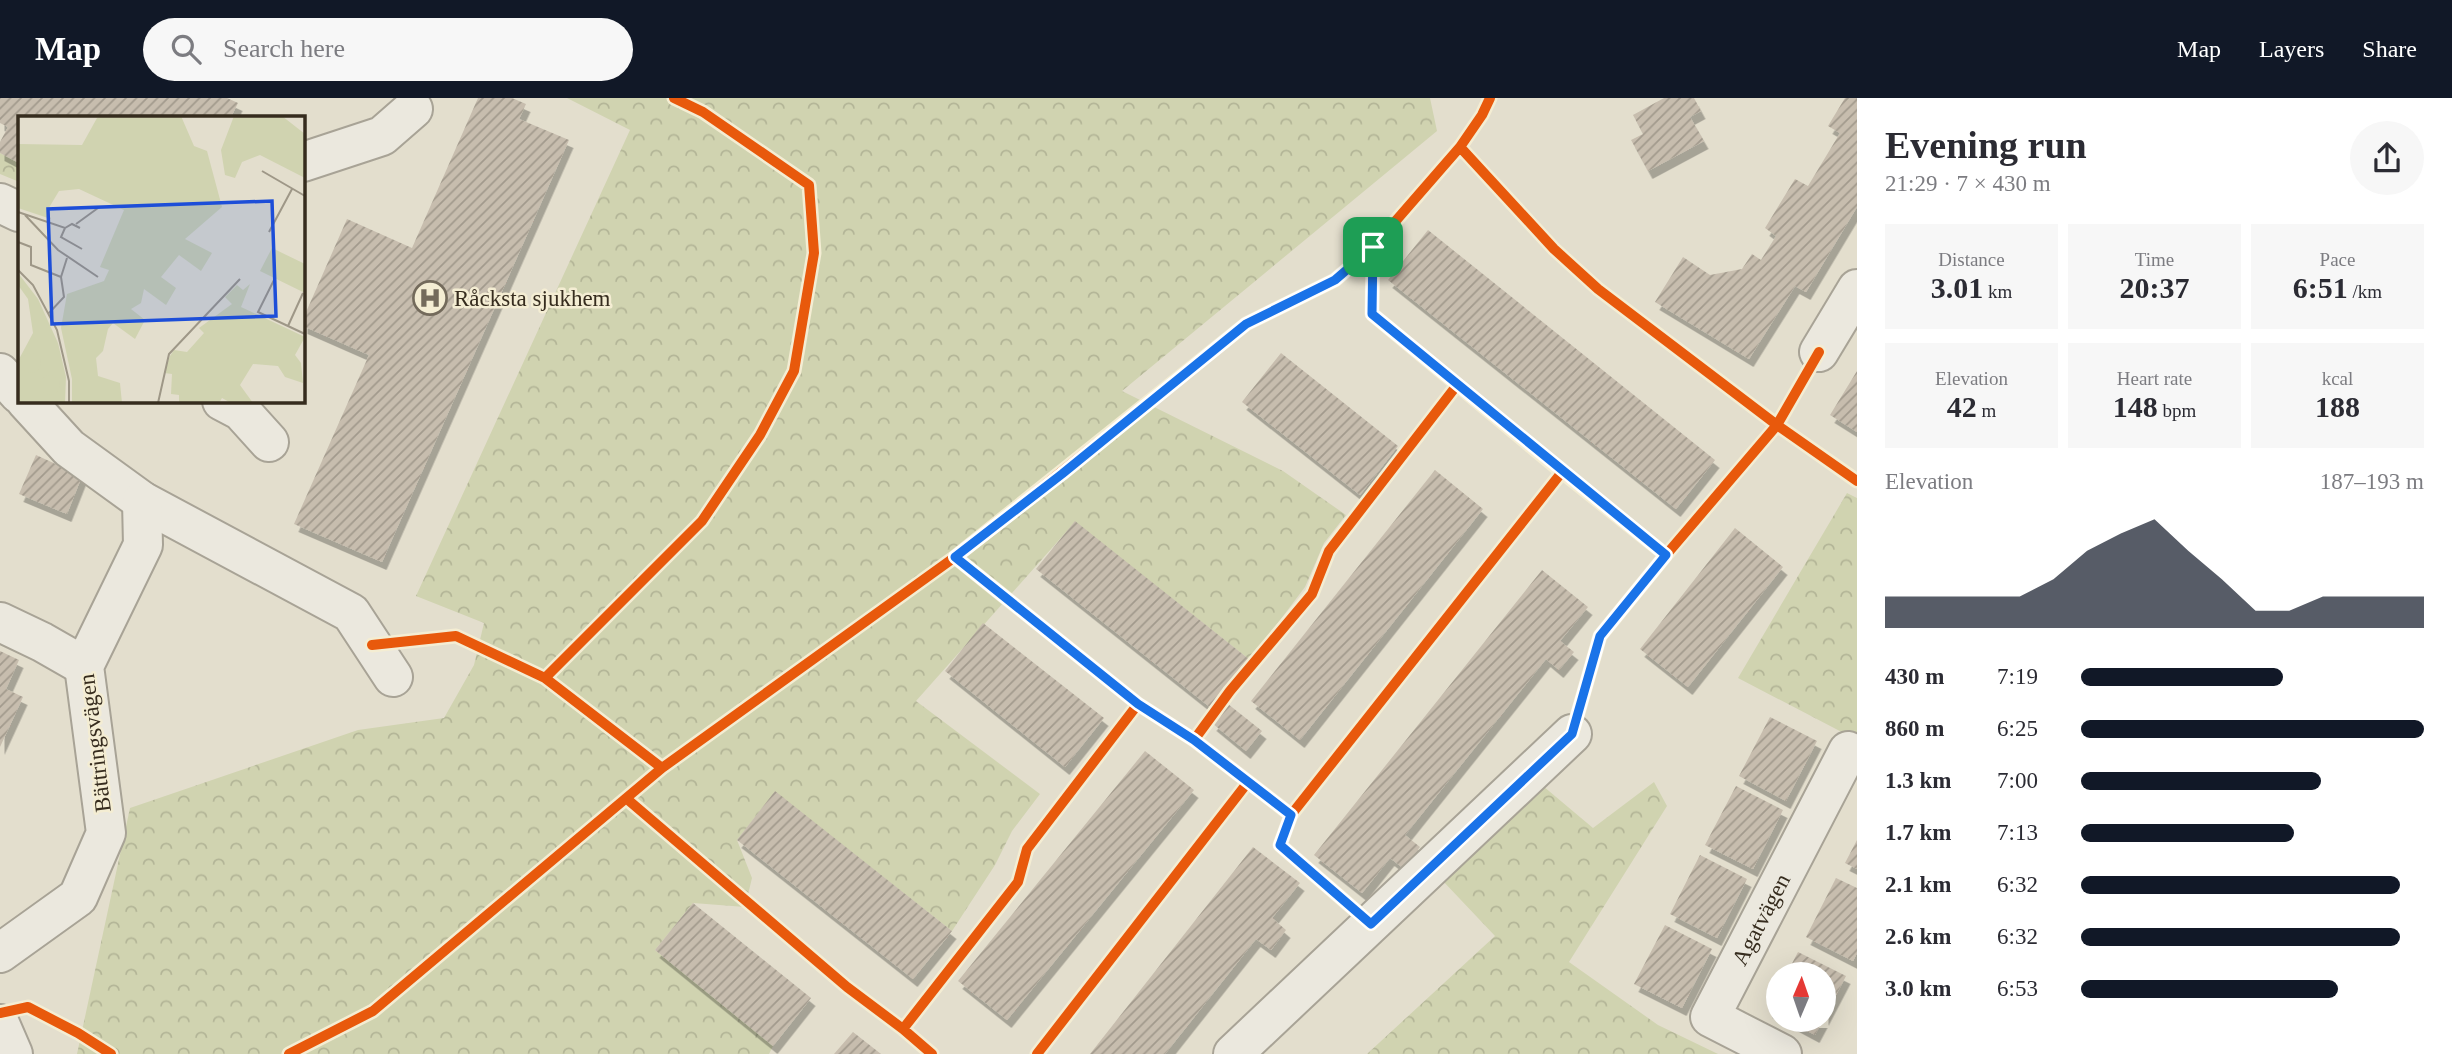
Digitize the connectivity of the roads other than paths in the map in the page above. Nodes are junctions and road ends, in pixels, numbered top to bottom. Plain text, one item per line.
1 (413, 108) dead end
2 (304, 162) edge
3 (0, 204) edge
4 (18, 212) edge
5 (1857, 289) edge
6 (1819, 352) dead end
7 (0, 373) edge
8 (18, 393) edge
9 (27, 402) edge
10 (224, 402) edge
11 (269, 442) dead end
12 (142, 501) junction
13 (0, 622) edge
14 (84, 666) junction
15 (393, 677) dead end
16 (1572, 734) dead end
17 (1848, 751) dead end
18 (0, 953) edge
19 (0, 1024) edge
20 (13, 1054) edge
21 (1233, 1054) edge
22 (1782, 1054) edge

1 - 2 street
3 - 4 street
5 - 6 street
7 - 8 street
9 - 12 street
10 - 11 street
12 - 14 street, Bättringsvägen
12 - 15 street
13 - 14 street
14 - 18 street, Bättringsvägen
16 - 21 street
17 - 22 street, Agatvägen
19 - 20 street

